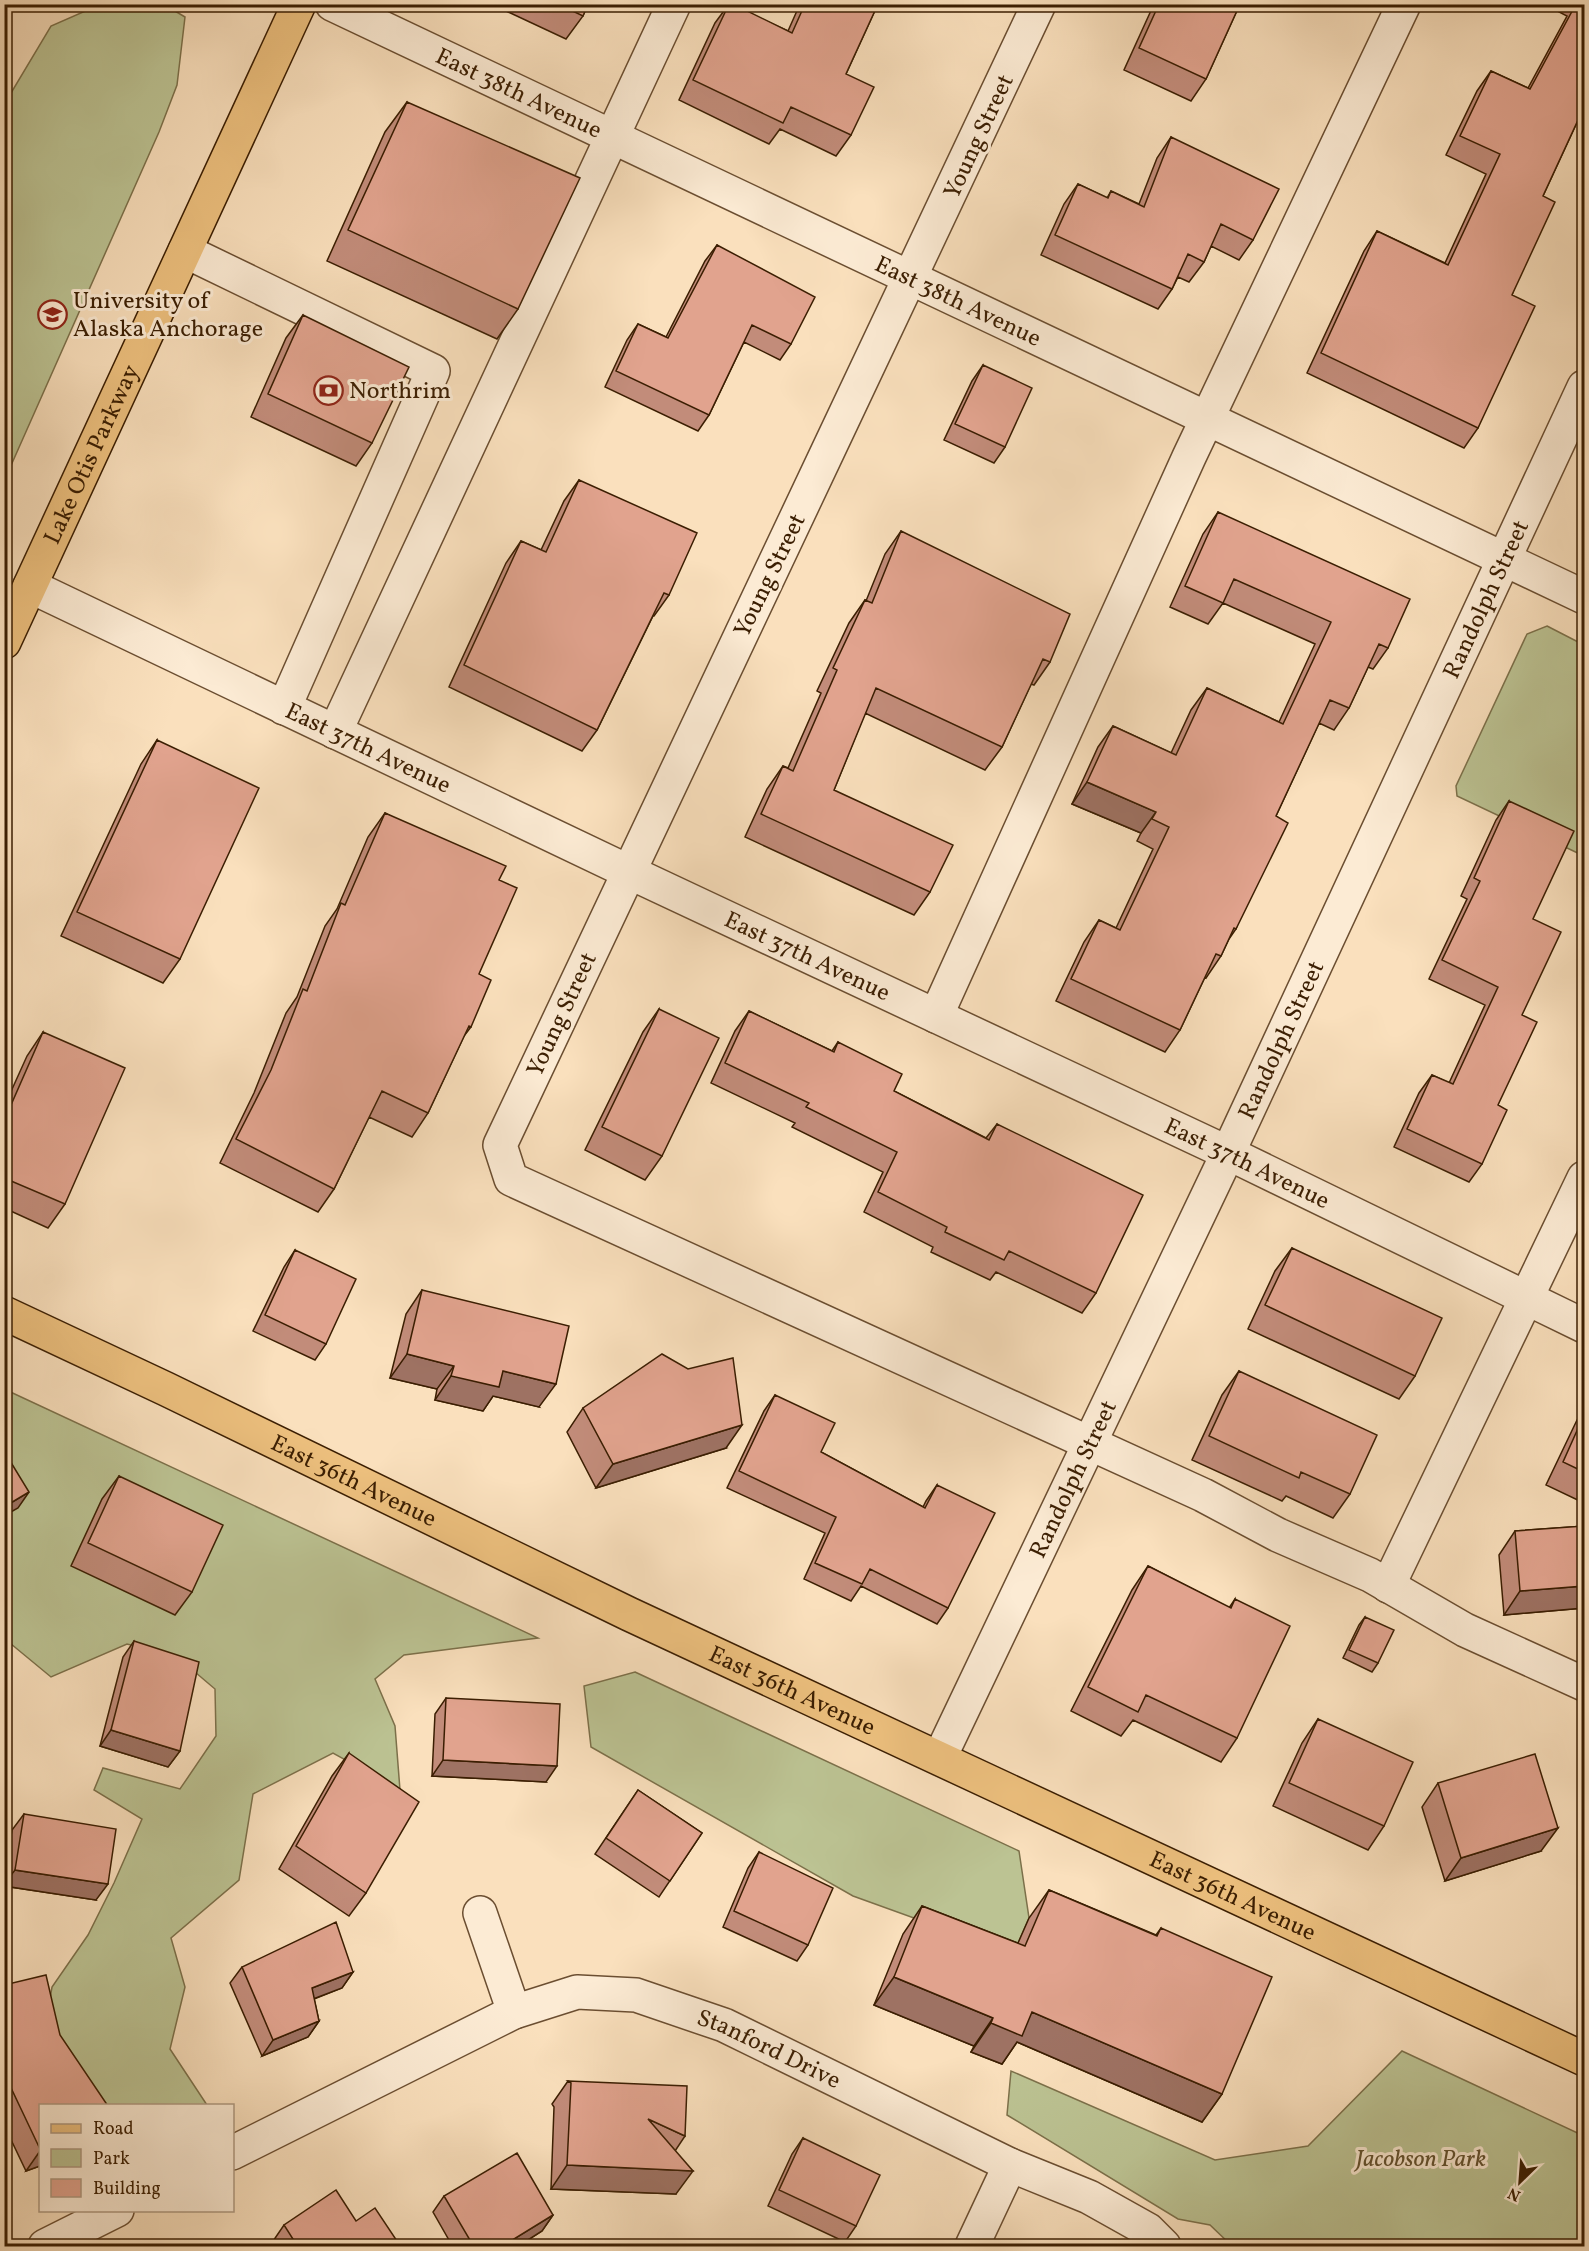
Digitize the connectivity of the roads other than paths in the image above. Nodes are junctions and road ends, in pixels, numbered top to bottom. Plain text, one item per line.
1 (299, 4) edge
2 (332, 4) edge
3 (674, 4) edge
4 (1040, 4) edge
5 (1404, 4) edge
6 (612, 138) junction
7 (184, 251) junction
8 (910, 280) junction
9 (1584, 387) edge
10 (1206, 419) junction
11 (1503, 558) junction
12 (30, 586) junction
13 (1584, 597) edge
14 (4, 642) edge
15 (284, 708) junction
16 (335, 732) junction
17 (627, 871) junction
18 (936, 1016) junction
19 (1228, 1153) junction
20 (1584, 1178) edge
21 (1526, 1298) junction
22 (4, 1313) edge
23 (1584, 1326) edge
24 (1090, 1443) junction
25 (1388, 1586) junction
26 (1584, 1684) edge
27 (940, 1757) junction
28 (480, 1913) dead end
29 (514, 2012) junction
30 (1584, 2059) edge
31 (234, 2152) edge
32 (1010, 2165) junction
33 (115, 2212) edge
34 (45, 2247) edge
35 (972, 2247) edge
36 (1164, 2247) edge

1 - 7 main road, Lake Otis Parkway
2 - 6 street, East 38th Avenue
3 - 6 street
4 - 8 street, Young Street
5 - 10 street
6 - 8 street, East 38th Avenue
6 - 16 street
7 - 12 main road, Lake Otis Parkway
7 - 15 street
8 - 10 street, East 38th Avenue
8 - 17 street, Young Street
9 - 11 street, Randolph Street
10 - 11 street, East 38th Avenue
10 - 18 street
11 - 13 street, East 38th Avenue
11 - 19 street, Randolph Street
12 - 14 main road, Lake Otis Parkway
12 - 15 street, East 37th Avenue
15 - 16 street, East 37th Avenue
16 - 17 street, East 37th Avenue
17 - 18 street, East 37th Avenue
17 - 24 street, Young Street
18 - 19 street, East 37th Avenue
19 - 21 street, East 37th Avenue
19 - 24 street, Randolph Street
20 - 21 street
21 - 23 street, East 37th Avenue
21 - 25 street
22 - 27 main road, East 36th Avenue
24 - 25 street
24 - 27 street, Randolph Street
25 - 26 street
27 - 30 main road, East 36th Avenue
28 - 29 street
29 - 31 street, Stanford Drive
29 - 32 street, Stanford Drive
32 - 35 street
32 - 36 street, Stanford Drive
33 - 34 street

